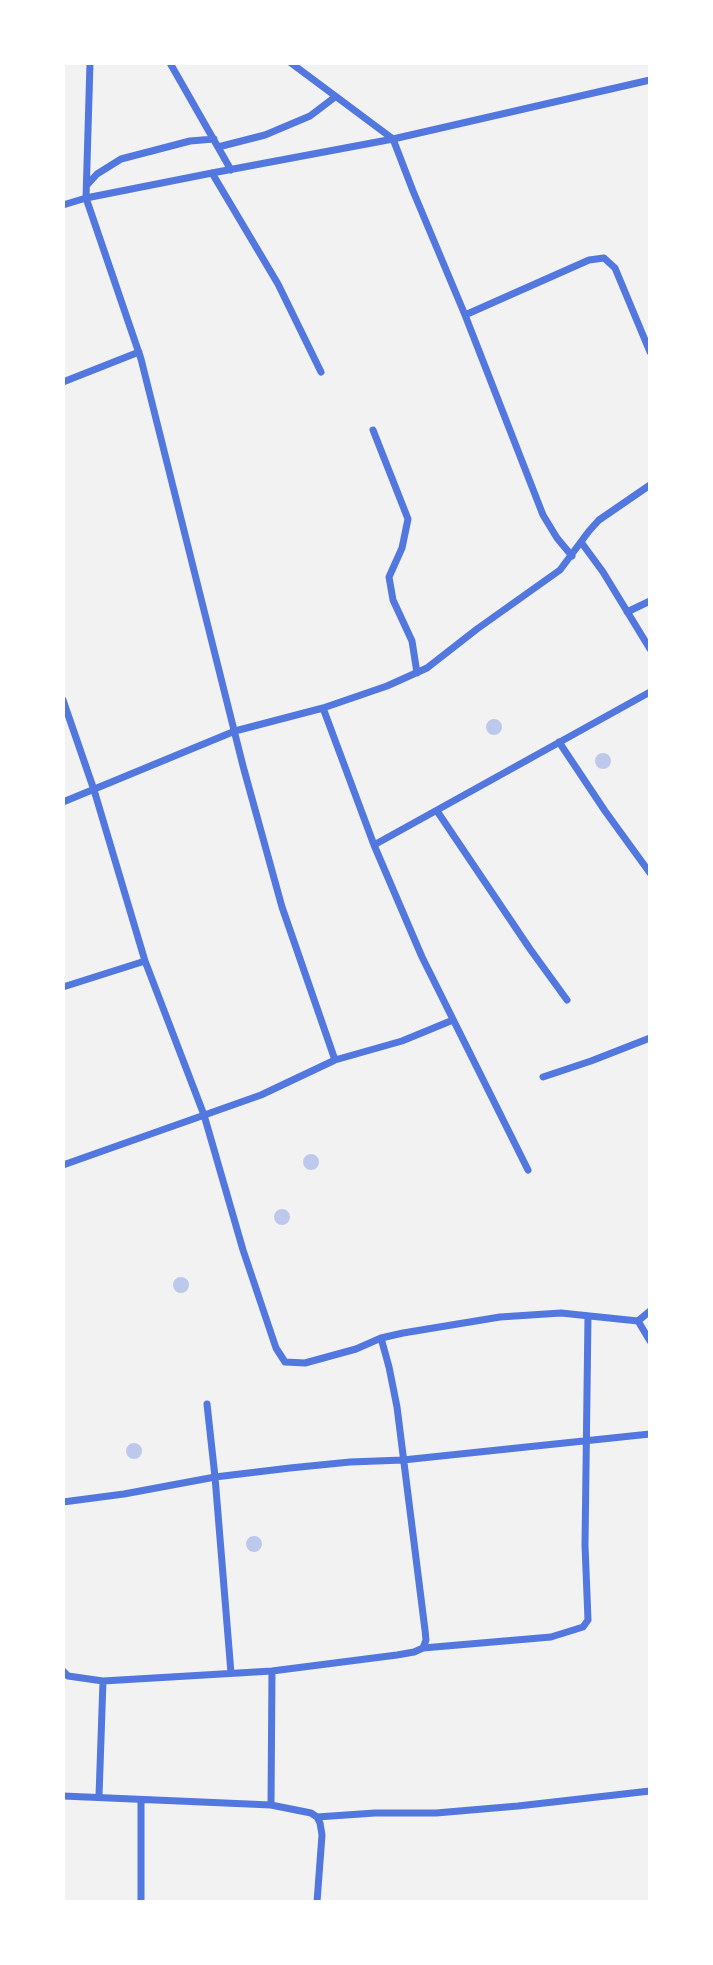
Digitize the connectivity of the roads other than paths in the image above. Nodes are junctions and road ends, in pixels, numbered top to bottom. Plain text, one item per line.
1 (90, 63) edge
2 (170, 63) edge
3 (291, 63) edge
4 (650, 80) edge
5 (335, 97) junction
6 (214, 139) junction
7 (393, 139) junction
8 (218, 147) junction
9 (231, 170) junction
10 (212, 173) junction
11 (87, 185) junction
12 (86, 198) junction
13 (63, 205) edge
14 (465, 315) junction
15 (138, 352) junction
16 (650, 352) edge
17 (321, 372) dead end
18 (63, 382) edge
19 (373, 430) dead end
20 (650, 485) edge
21 (581, 542) junction
22 (572, 556) junction
23 (650, 601) edge
24 (627, 612) junction
25 (650, 649) edge
26 (417, 673) junction
27 (650, 692) edge
28 (63, 700) edge
29 (323, 708) junction
30 (235, 731) junction
31 (559, 742) junction
32 (94, 790) junction
33 (63, 802) edge
34 (437, 811) junction
35 (374, 845) junction
36 (650, 873) edge
37 (145, 961) junction
38 (63, 987) edge
39 (568, 1000) dead end
40 (453, 1020) junction
41 (650, 1038) edge
42 (335, 1060) junction
43 (543, 1077) dead end
44 (204, 1115) junction
45 (63, 1165) edge
46 (528, 1170) dead end
47 (650, 1311) edge
48 (588, 1316) junction
49 (638, 1321) junction
50 (381, 1338) junction
51 (650, 1341) edge
52 (207, 1404) dead end
53 (650, 1434) edge
54 (587, 1441) junction
55 (403, 1460) junction
56 (215, 1477) junction
57 (63, 1503) edge
58 (423, 1648) junction
59 (63, 1671) edge
60 (272, 1671) junction
61 (231, 1673) junction
62 (103, 1681) junction
63 (650, 1791) edge
64 (63, 1796) edge
65 (99, 1796) junction
66 (141, 1800) junction
67 (271, 1805) junction
68 (317, 1817) junction
69 (141, 1902) edge
70 (317, 1902) edge

1 - 11 street
2 - 6 street
3 - 5 street
4 - 7 street
5 - 7 street
5 - 8 street
6 - 8 street
6 - 11 street
7 - 9 street
7 - 14 street
8 - 9 street
9 - 10 street
10 - 12 street
10 - 17 street
11 - 12 street
12 - 13 street
12 - 15 street
14 - 16 street
14 - 22 street
15 - 18 street
15 - 30 street
19 - 26 street
20 - 21 street
21 - 22 street
21 - 24 street
22 - 26 street
23 - 24 street
24 - 25 street
26 - 29 street
27 - 31 street
28 - 32 street
29 - 30 street
29 - 35 street
30 - 32 street
30 - 42 street
31 - 34 street
31 - 36 street
32 - 33 street
32 - 37 street
34 - 35 street
34 - 39 street
35 - 40 street
37 - 38 street
37 - 44 street
40 - 42 street
40 - 46 street
41 - 43 street
42 - 44 street
44 - 45 street
44 - 50 street
47 - 49 street
48 - 49 street
48 - 50 street
48 - 54 street
49 - 51 street
50 - 55 street
52 - 56 street
53 - 54 street
54 - 55 street
54 - 58 street
55 - 56 street
55 - 58 street
56 - 57 street
56 - 61 street
58 - 60 street
59 - 62 street
60 - 61 street
60 - 67 street
61 - 62 street
62 - 65 street
63 - 68 street
64 - 65 street
65 - 66 street
66 - 67 street
66 - 69 street
67 - 68 street
68 - 70 street

